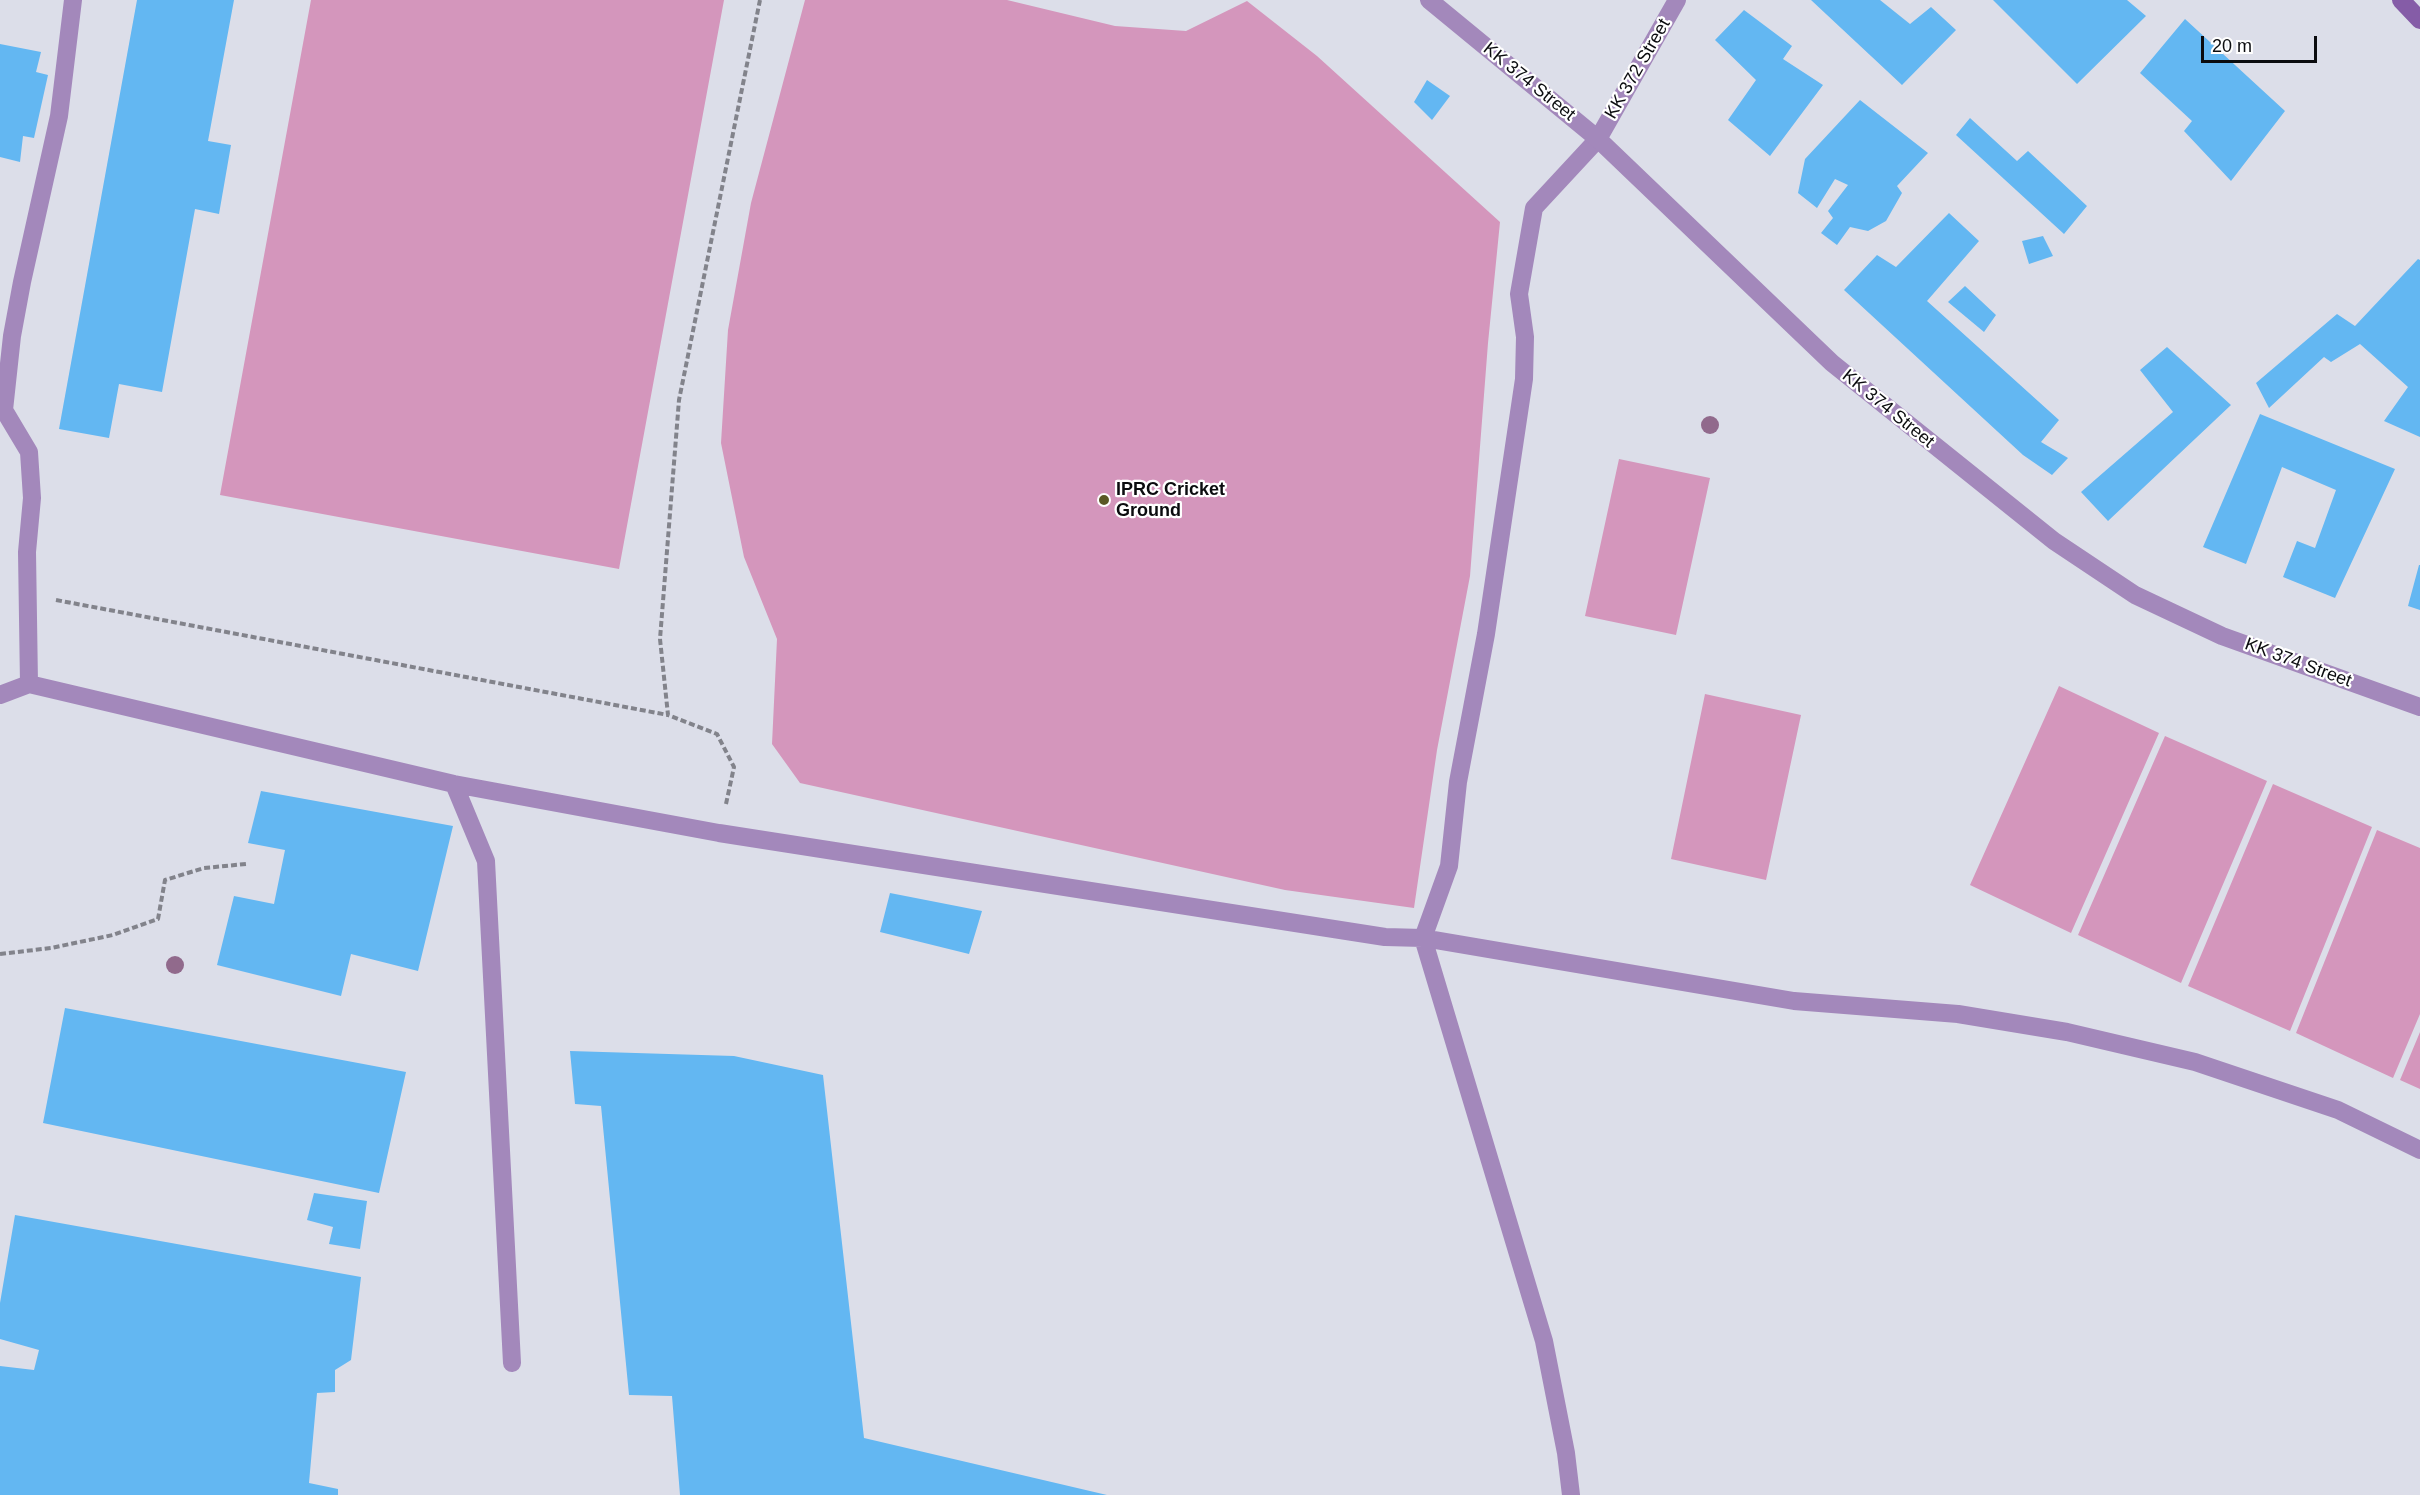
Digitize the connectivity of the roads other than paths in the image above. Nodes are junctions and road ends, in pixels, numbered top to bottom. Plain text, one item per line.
1 (73, 0) edge
2 (1429, 0) edge
3 (1677, 0) edge
4 (2401, 0) edge
5 (2420, 20) edge
6 (1598, 139) junction
7 (29, 684) junction
8 (0, 695) edge
9 (2420, 706) edge
10 (454, 784) junction
11 (1424, 938) junction
12 (2420, 1150) edge
13 (512, 1363) dead end
14 (1571, 1495) edge

1 - 7 street
2 - 6 street, KK 374 Street
3 - 6 street, KK 372 Street
4 - 5 main road
6 - 9 street, KK 374 Street
6 - 11 street, KK 372 Street
7 - 8 street
7 - 10 street
10 - 11 street
10 - 13 street
11 - 12 street
11 - 14 street

